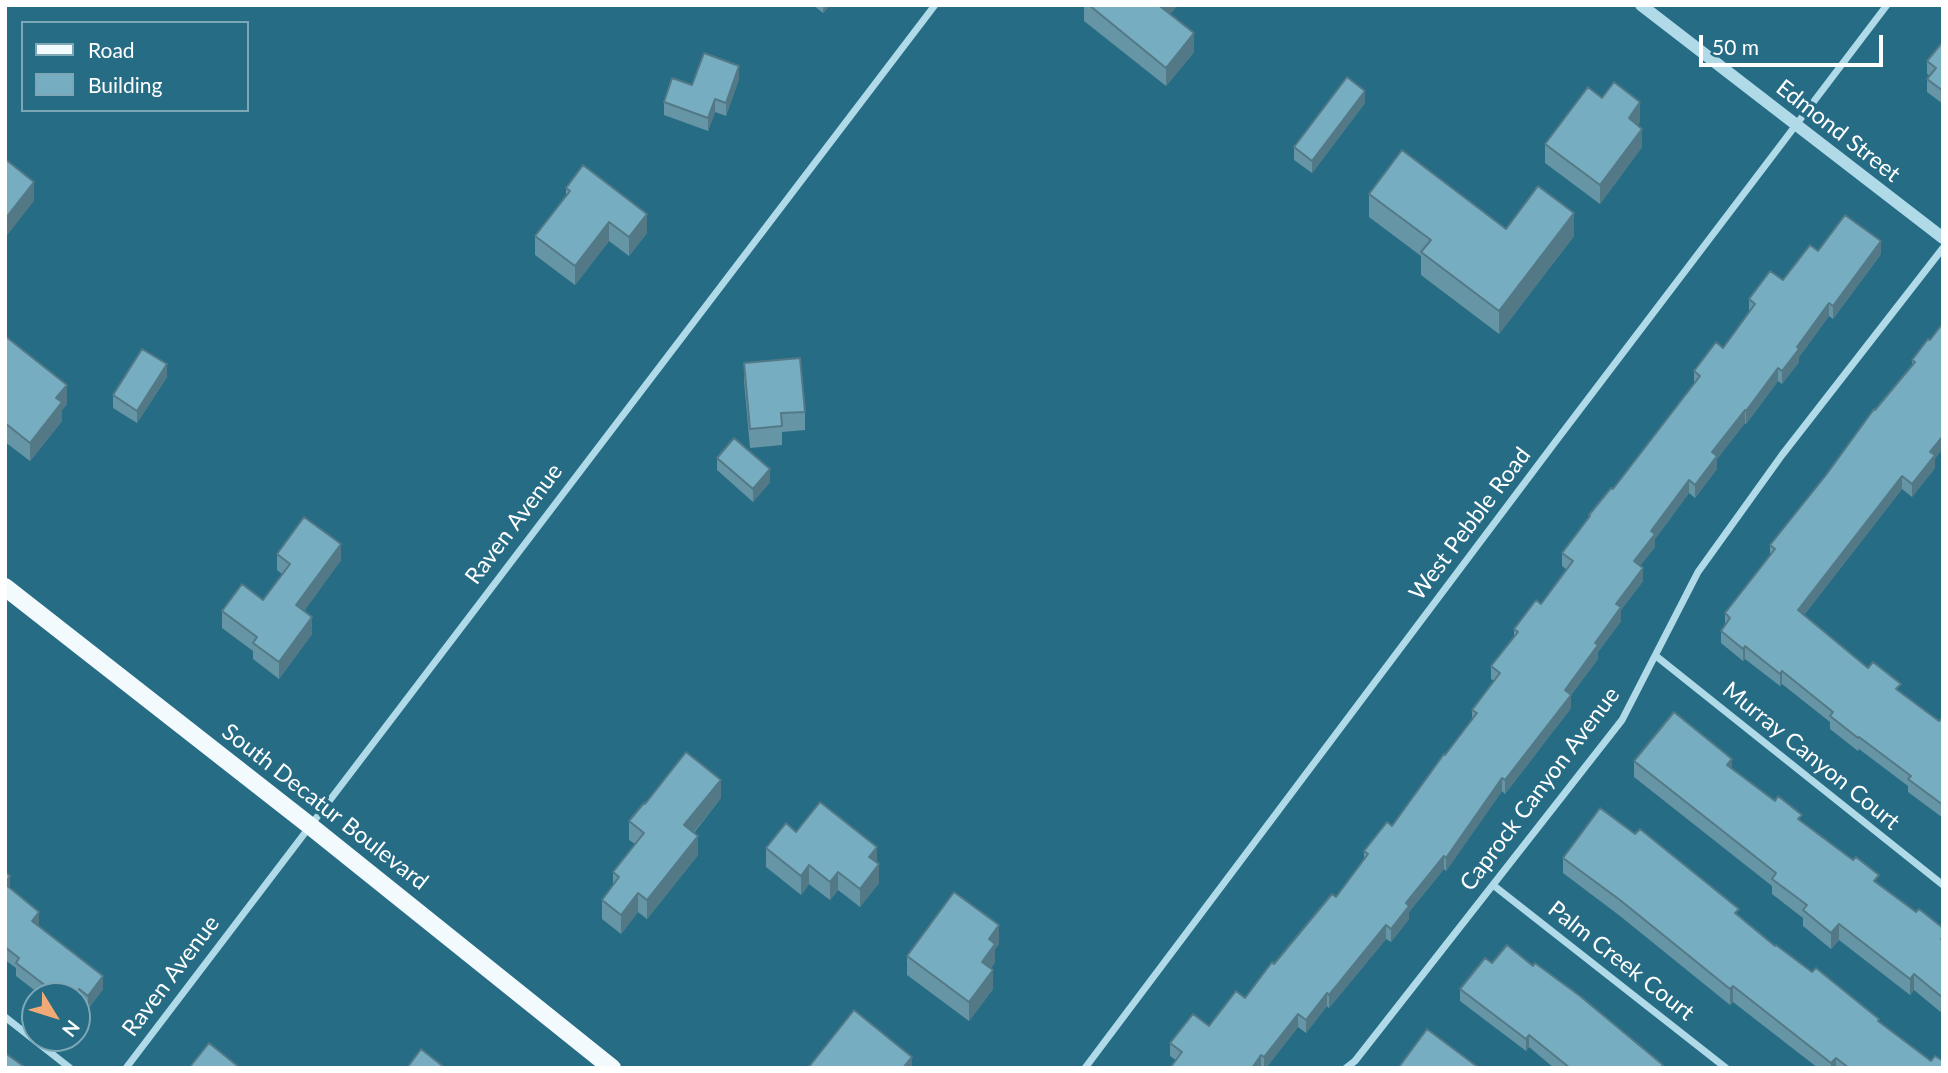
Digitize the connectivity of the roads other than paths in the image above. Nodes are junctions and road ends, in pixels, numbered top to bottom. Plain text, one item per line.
1 (935, 5) edge
2 (1641, 5) edge
3 (1887, 5) edge
4 (1796, 124) junction
5 (1943, 238) edge
6 (1943, 248) edge
7 (5, 587) edge
8 (1656, 656) junction
9 (309, 825) junction
10 (1493, 885) junction
11 (1943, 885) edge
12 (5, 1017) edge
13 (71, 1068) edge
14 (126, 1068) edge
15 (612, 1068) edge
16 (1084, 1068) edge
17 (1346, 1068) edge
18 (1726, 1068) edge

1 - 9 street, Raven Avenue
2 - 4 street, Edmond Street
3 - 4 street, West Pebble Road
4 - 5 street, Edmond Street
4 - 16 street, West Pebble Road
6 - 8 street, Caprock Canyon Avenue
7 - 9 main road, South Decatur Boulevard
8 - 10 street, Caprock Canyon Avenue
8 - 11 street, Murray Canyon Court
9 - 14 street, Raven Avenue
9 - 15 main road, South Decatur Boulevard
10 - 17 street, Caprock Canyon Avenue
10 - 18 street, Palm Creek Court
12 - 13 street

